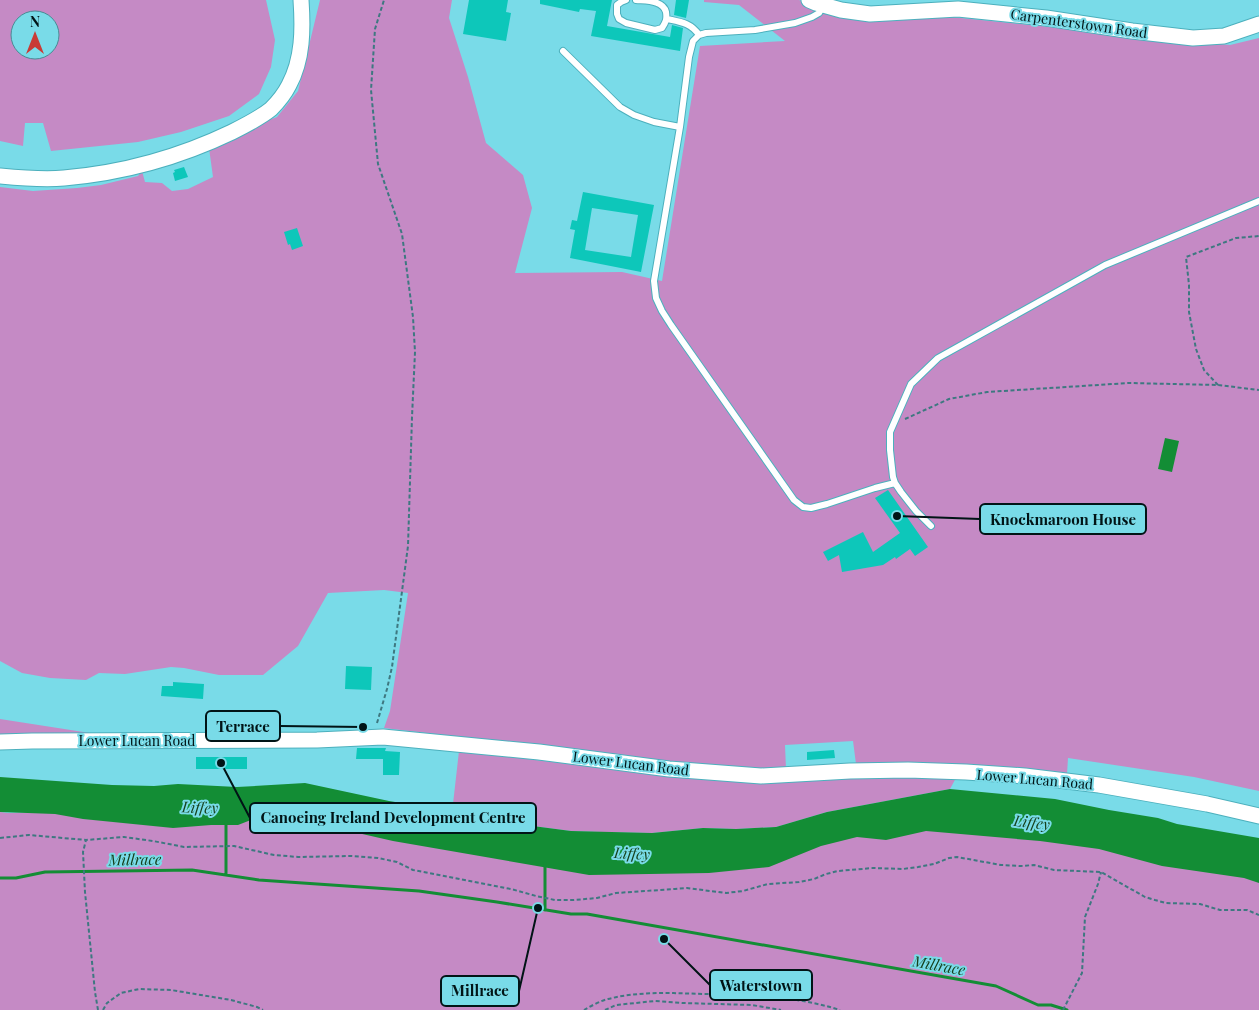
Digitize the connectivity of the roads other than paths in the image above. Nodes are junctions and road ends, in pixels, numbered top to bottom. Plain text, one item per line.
1 (301, 0) edge
2 (626, 0) edge
3 (636, 0) edge
4 (809, 0) edge
5 (959, 4) edge
6 (824, 5) junction
7 (667, 19) junction
8 (1259, 24) edge
9 (699, 35) junction
10 (563, 51) dead end
11 (680, 127) junction
12 (0, 176) edge
13 (1259, 201) edge
14 (895, 483) junction
15 (931, 526) dead end
16 (0, 742) edge
17 (1259, 816) edge

1 - 12 street
2 - 7 lane
3 - 7 lane
4 - 6 street, Carpenterstown Road
5 - 6 street, Carpenterstown Road
5 - 8 street, Carpenterstown Road
6 - 9 lane
7 - 9 lane
9 - 11 lane
10 - 11 lane
11 - 14 lane
13 - 14 lane
14 - 15 lane
16 - 17 street, Lower Lucan Road

